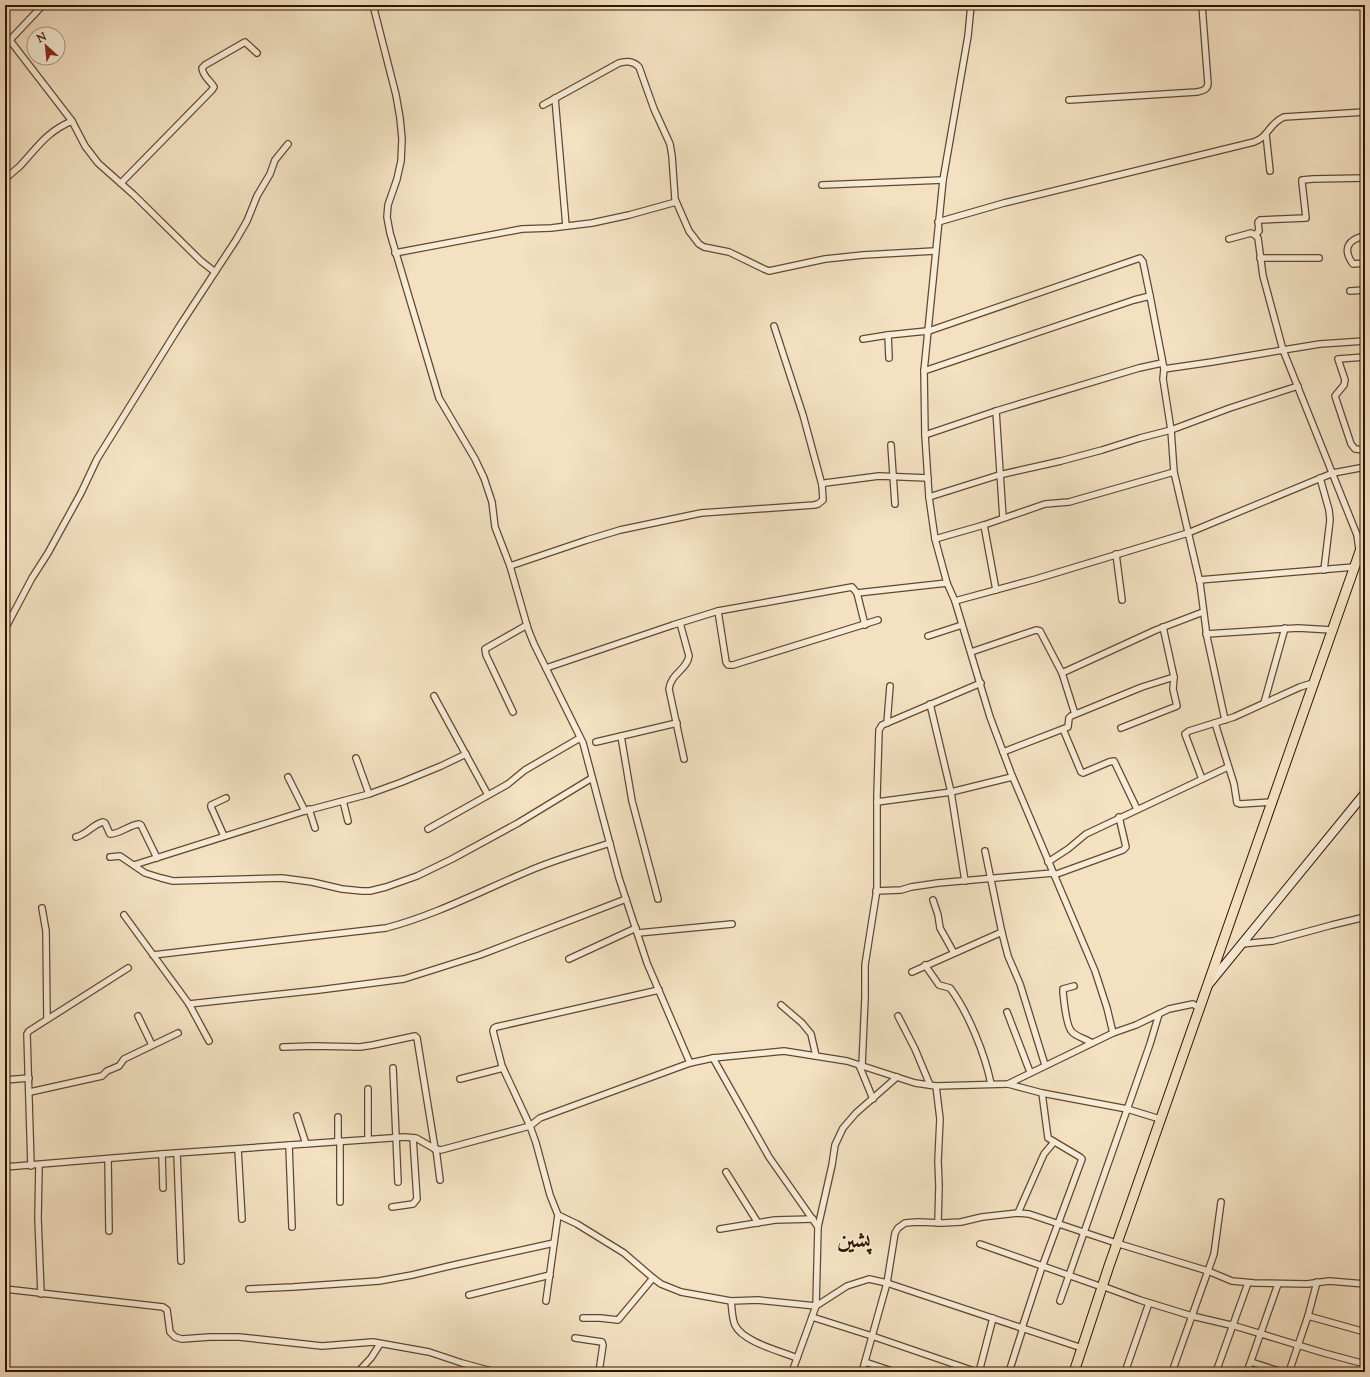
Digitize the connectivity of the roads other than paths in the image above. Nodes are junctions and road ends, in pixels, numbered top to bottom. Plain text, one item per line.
1 (42, 5) edge
2 (373, 5) edge
3 (971, 5) edge
4 (1202, 5) edge
5 (5, 34) edge
6 (10, 40) junction
7 (257, 53) dead end
8 (555, 98) junction
9 (1069, 100) dead end
10 (543, 104) dead end
11 (1365, 112) edge
12 (72, 121) junction
13 (1266, 134) junction
14 (288, 144) dead end
15 (1270, 171) dead end
16 (1365, 178) edge
17 (5, 180) edge
18 (942, 180) junction
19 (121, 183) junction
20 (822, 185) dead end
21 (676, 202) junction
22 (938, 222) junction
23 (566, 226) junction
24 (1255, 235) junction
25 (1365, 236) edge
26 (1229, 239) dead end
27 (935, 252) junction
28 (396, 253) junction
29 (1260, 258) junction
30 (1319, 258) dead end
31 (1365, 263) edge
32 (215, 272) junction
33 (1365, 290) edge
34 (1350, 291) dead end
35 (1150, 296) junction
36 (774, 326) dead end
37 (927, 331) junction
38 (888, 335) junction
39 (863, 339) dead end
40 (1365, 341) edge
41 (1283, 350) junction
42 (1365, 357) edge
43 (889, 358) dead end
44 (1163, 366) junction
45 (924, 371) junction
46 (1298, 386) junction
47 (996, 411) junction
48 (1171, 430) junction
49 (925, 435) junction
50 (891, 445) dead end
51 (1365, 450) edge
52 (1365, 468) edge
53 (1174, 472) junction
54 (1333, 473) junction
55 (999, 475) junction
56 (893, 476) junction
57 (928, 478) junction
58 (1320, 478) junction
59 (822, 485) junction
60 (929, 497) junction
61 (895, 504) dead end
62 (1003, 518) junction
63 (984, 525) junction
64 (1188, 533) junction
65 (1365, 537) edge
66 (935, 539) junction
67 (1359, 553) junction
68 (1116, 554) junction
69 (510, 566) junction
70 (1354, 567) junction
71 (1324, 570) junction
72 (1199, 580) junction
73 (947, 583) junction
74 (996, 590) junction
75 (857, 593) junction
76 (1122, 600) dead end
77 (955, 601) junction
78 (718, 611) junction
79 (1204, 612) junction
80 (878, 620) dead end
81 (680, 623) junction
82 (527, 625) junction
83 (865, 625) junction
84 (962, 625) junction
85 (1163, 627) junction
86 (1285, 628) junction
87 (5, 629) edge
88 (1332, 630) junction
89 (1206, 634) junction
90 (928, 636) dead end
91 (971, 652) junction
92 (546, 668) junction
93 (1062, 673) junction
94 (1174, 677) junction
95 (981, 683) junction
96 (1313, 684) junction
97 (890, 686) dead end
98 (434, 696) dead end
99 (930, 704) junction
100 (1264, 704) junction
101 (513, 712) dead end
102 (1075, 714) junction
103 (1225, 720) junction
104 (676, 722) junction
105 (887, 723) junction
106 (1215, 723) junction
107 (1121, 728) dead end
108 (1064, 729) junction
109 (622, 736) junction
110 (580, 738) junction
111 (596, 742) dead end
112 (1003, 752) junction
113 (466, 754) junction
114 (356, 758) dead end
115 (684, 759) dead end
116 (1228, 767) junction
117 (1012, 776) junction
118 (288, 777) dead end
119 (592, 778) junction
120 (1202, 779) junction
121 (951, 792) junction
122 (1365, 793) edge
123 (369, 794) junction
124 (488, 795) junction
125 (226, 798) dead end
126 (343, 801) junction
127 (877, 802) junction
128 (1272, 802) junction
129 (1137, 809) junction
130 (307, 810) junction
131 (1119, 817) junction
132 (348, 821) dead end
133 (315, 828) dead end
134 (428, 829) dead end
135 (76, 836) dead end
136 (224, 836) junction
137 (610, 844) junction
138 (985, 852) dead end
139 (110, 857) dead end
140 (157, 858) junction
141 (1048, 862) junction
142 (134, 865) junction
143 (1054, 874) junction
144 (990, 878) junction
145 (965, 881) junction
146 (876, 891) junction
147 (626, 899) junction
148 (658, 899) dead end
149 (933, 900) dead end
150 (42, 908) dead end
151 (124, 915) dead end
152 (1365, 917) edge
153 (732, 924) dead end
154 (637, 931) junction
155 (1002, 932) junction
156 (1242, 944) junction
157 (954, 953) junction
158 (153, 955) junction
159 (569, 959) dead end
160 (925, 965) junction
161 (128, 968) dead end
162 (912, 972) dead end
163 (1074, 986) dead end
164 (1207, 986) junction
165 (659, 990) junction
166 (189, 1004) junction
167 (781, 1005) dead end
168 (1199, 1008) junction
169 (1007, 1012) dead end
170 (1158, 1014) junction
171 (138, 1016) dead end
172 (898, 1016) dead end
173 (46, 1019) junction
174 (178, 1033) dead end
175 (1113, 1033) junction
176 (209, 1041) dead end
177 (1092, 1043) junction
178 (152, 1045) junction
179 (283, 1047) dead end
180 (816, 1056) junction
181 (713, 1058) junction
182 (690, 1063) junction
183 (861, 1065) junction
184 (1045, 1065) junction
185 (393, 1068) dead end
186 (503, 1068) junction
187 (1030, 1072) junction
188 (897, 1077) junction
189 (29, 1078) junction
190 (460, 1079) dead end
191 (5, 1080) edge
192 (991, 1084) junction
193 (1008, 1084) junction
194 (930, 1085) junction
195 (936, 1086) junction
196 (368, 1089) dead end
197 (30, 1092) junction
198 (1042, 1093) junction
199 (873, 1099) junction
200 (1127, 1109) junction
201 (297, 1116) dead end
202 (338, 1117) dead end
203 (1160, 1119) junction
204 (530, 1126) junction
205 (396, 1137) junction
206 (413, 1138) junction
207 (368, 1139) junction
208 (339, 1141) junction
209 (1054, 1142) junction
210 (306, 1144) junction
211 (289, 1145) junction
212 (238, 1149) junction
213 (436, 1149) junction
214 (177, 1153) junction
215 (162, 1154) junction
216 (108, 1159) junction
217 (39, 1165) junction
218 (31, 1166) junction
219 (5, 1167) edge
220 (726, 1172) dead end
221 (440, 1180) dead end
222 (398, 1182) dead end
223 (163, 1188) dead end
224 (340, 1202) dead end
225 (1221, 1202) dead end
226 (392, 1207) dead end
227 (1018, 1213) junction
228 (558, 1215) junction
229 (242, 1219) dead end
230 (813, 1219) junction
231 (758, 1223) junction
232 (938, 1223) junction
233 (1058, 1224) junction
234 (292, 1227) dead end
235 (818, 1227) junction
236 (720, 1229) dead end
237 (109, 1232) dead end
238 (1084, 1233) junction
239 (554, 1243) junction
240 (1116, 1243) junction
241 (980, 1244) dead end
242 (181, 1261) dead end
243 (1042, 1267) junction
244 (1208, 1270) junction
245 (550, 1275) junction
246 (1069, 1275) junction
247 (653, 1278) junction
248 (1317, 1282) junction
249 (887, 1283) junction
250 (1248, 1283) junction
251 (1278, 1284) junction
252 (1365, 1284) edge
253 (1102, 1286) junction
254 (5, 1289) edge
255 (249, 1289) dead end
256 (41, 1294) junction
257 (469, 1295) dead end
258 (546, 1301) dead end
259 (731, 1301) junction
260 (1060, 1301) dead end
261 (1149, 1303) junction
262 (816, 1306) junction
263 (1192, 1316) junction
264 (1308, 1316) junction
265 (812, 1317) junction
266 (583, 1318) dead end
267 (993, 1318) junction
268 (1232, 1325) junction
269 (1022, 1328) junction
270 (1365, 1332) edge
271 (1260, 1333) junction
272 (872, 1336) junction
273 (575, 1338) dead end
274 (380, 1344) junction
275 (1298, 1345) junction
276 (1082, 1348) junction
277 (797, 1358) junction
278 (865, 1362) junction
279 (1250, 1362) junction
280 (1365, 1364) edge
281 (358, 1372) edge
282 (495, 1372) edge
283 (599, 1372) edge
284 (792, 1372) edge
285 (862, 1372) edge
286 (895, 1372) edge
287 (978, 1372) edge
288 (1008, 1372) edge
289 (1074, 1372) edge
290 (1125, 1372) edge
291 (1172, 1372) edge
292 (1216, 1372) edge
293 (1248, 1372) edge
294 (1282, 1372) edge
295 (1289, 1372) edge

1 - 6 street
2 - 28 street
3 - 18 street
4 - 9 street
5 - 6 street
6 - 12 street
7 - 19 street
8 - 10 street
8 - 21 street
8 - 23 street
11 - 13 street
12 - 17 street
12 - 19 street
13 - 15 street
13 - 22 street
14 - 32 street
16 - 24 street
18 - 20 street
18 - 22 street
19 - 32 street
21 - 23 street
21 - 27 street
22 - 27 street
23 - 28 street
24 - 26 street
24 - 29 street
25 - 31 street
27 - 37 street
28 - 69 street
29 - 30 street
29 - 41 street
32 - 87 street
33 - 34 street
35 - 37 street
35 - 44 street
35 - 45 street
36 - 59 street
37 - 38 street
37 - 45 street
38 - 39 street
38 - 43 street
40 - 41 street
41 - 44 street
41 - 46 street
42 - 51 street
44 - 47 street
44 - 48 street
45 - 49 street
46 - 48 street
46 - 54 street
47 - 49 street
47 - 55 street
48 - 53 street
48 - 55 street
49 - 57 street
50 - 56 street
52 - 54 street
53 - 62 street
53 - 64 street
54 - 58 street
54 - 67 street
55 - 60 street
55 - 62 street
56 - 57 street
56 - 59 street
56 - 61 street
57 - 60 street
58 - 64 street
58 - 71 street
59 - 69 street
60 - 66 street
62 - 63 street
63 - 66 street
63 - 74 street
64 - 68 street
64 - 72 street
65 - 67 main road
66 - 73 street
67 - 70 main road
68 - 74 street
68 - 76 street
69 - 82 street
70 - 71 street
70 - 88 main road
71 - 72 street
72 - 79 street
73 - 75 street
73 - 77 street
74 - 77 street
75 - 78 street
75 - 83 street
77 - 84 street
78 - 81 street
78 - 83 street
79 - 85 street
79 - 89 street
80 - 83 street
81 - 92 street
81 - 104 street
82 - 92 street
82 - 101 street
84 - 90 street
84 - 91 street
85 - 93 street
85 - 94 street
86 - 88 street
86 - 89 street
86 - 100 street
88 - 96 main road
89 - 103 street
91 - 93 street
91 - 95 street
92 - 110 street
93 - 102 street
94 - 102 street
94 - 107 street
95 - 99 street
95 - 112 street
96 - 100 street
96 - 128 main road
97 - 105 street
98 - 113 street
99 - 105 street
99 - 121 street
100 - 103 street
102 - 108 street
103 - 106 street
104 - 109 street
104 - 115 street
105 - 127 street
106 - 116 street
106 - 120 street
108 - 112 street
108 - 129 street
109 - 111 street
109 - 148 street
110 - 119 street
110 - 124 street
112 - 117 street
113 - 123 street
113 - 124 street
114 - 123 street
116 - 120 street
116 - 128 street
117 - 121 street
117 - 141 street
118 - 130 street
119 - 137 street
119 - 142 street
120 - 129 street
121 - 127 street
121 - 145 street
122 - 156 main road
123 - 126 street
124 - 134 street
125 - 136 street
126 - 130 street
126 - 132 street
127 - 146 street
128 - 164 main road
129 - 131 street
130 - 133 street
130 - 136 street
131 - 141 street
131 - 143 street
135 - 140 street
136 - 140 street
137 - 147 street
137 - 158 street
138 - 144 street
139 - 142 street
140 - 142 street
141 - 143 street
143 - 144 street
143 - 175 street
144 - 145 street
144 - 155 street
145 - 146 street
146 - 183 street
147 - 154 street
147 - 166 street
149 - 157 street
150 - 173 street
151 - 158 street
152 - 156 street
153 - 154 street
154 - 159 street
154 - 165 street
155 - 157 street
155 - 184 street
156 - 164 main road
157 - 160 street
158 - 166 street
160 - 162 street
160 - 192 street
161 - 173 street
163 - 177 street
164 - 168 main road
165 - 182 street
165 - 186 street
166 - 176 street
167 - 180 street
168 - 170 street
168 - 203 main road
169 - 187 street
170 - 175 street
170 - 200 street
171 - 178 street
172 - 194 street
173 - 189 street
174 - 178 street
175 - 177 street
177 - 184 street
178 - 197 street
179 - 213 street
180 - 181 street
180 - 183 street
181 - 182 street
181 - 230 street
182 - 204 street
183 - 188 street
183 - 199 street
184 - 187 street
185 - 205 street
186 - 190 street
186 - 204 street
187 - 193 street
188 - 194 street
188 - 199 street
189 - 191 street
189 - 197 street
192 - 193 street
192 - 195 street
193 - 198 street
194 - 195 street
195 - 232 street
196 - 207 street
197 - 218 street
198 - 200 street
198 - 209 street
199 - 235 street
200 - 203 street
200 - 238 street
201 - 210 street
202 - 208 street
203 - 240 main road
204 - 213 street
204 - 228 street
205 - 206 street
205 - 207 street
205 - 222 street
206 - 213 street
206 - 226 street
207 - 208 street
208 - 210 street
208 - 224 street
209 - 227 street
209 - 233 street
210 - 211 street
211 - 212 street
211 - 234 street
212 - 214 street
212 - 229 street
213 - 221 street
214 - 215 street
214 - 242 street
215 - 216 street
215 - 223 street
216 - 217 street
216 - 237 street
217 - 218 street
217 - 256 street
218 - 219 street
220 - 231 street
225 - 244 street
227 - 232 street
227 - 233 street
228 - 239 street
228 - 247 street
230 - 231 street
230 - 235 street
231 - 236 street
232 - 249 street
233 - 238 street
233 - 243 street
235 - 262 street
238 - 240 street
238 - 246 street
239 - 245 street
239 - 255 street
240 - 244 street
240 - 253 main road
241 - 243 street
243 - 246 street
243 - 269 street
244 - 250 street
244 - 263 street
245 - 257 street
245 - 258 street
246 - 253 street
246 - 260 street
247 - 259 street
247 - 266 street
248 - 251 street
248 - 252 street
248 - 264 street
249 - 262 street
249 - 267 street
249 - 272 street
250 - 251 street
250 - 268 street
251 - 271 street
253 - 261 street
253 - 276 main road
254 - 256 street
256 - 274 street
259 - 262 street
259 - 277 street
261 - 263 street
261 - 290 street
262 - 265 street
263 - 268 street
263 - 291 street
264 - 270 street
264 - 275 street
265 - 272 street
265 - 277 street
267 - 269 street
267 - 287 street
268 - 271 street
268 - 292 street
269 - 276 street
269 - 288 street
271 - 275 street
271 - 279 street
272 - 278 street
272 - 287 street
273 - 283 street
274 - 281 street
274 - 282 street
275 - 280 street
275 - 295 street
276 - 289 main road
277 - 284 street
278 - 285 street
278 - 286 street
279 - 293 street
279 - 294 street

